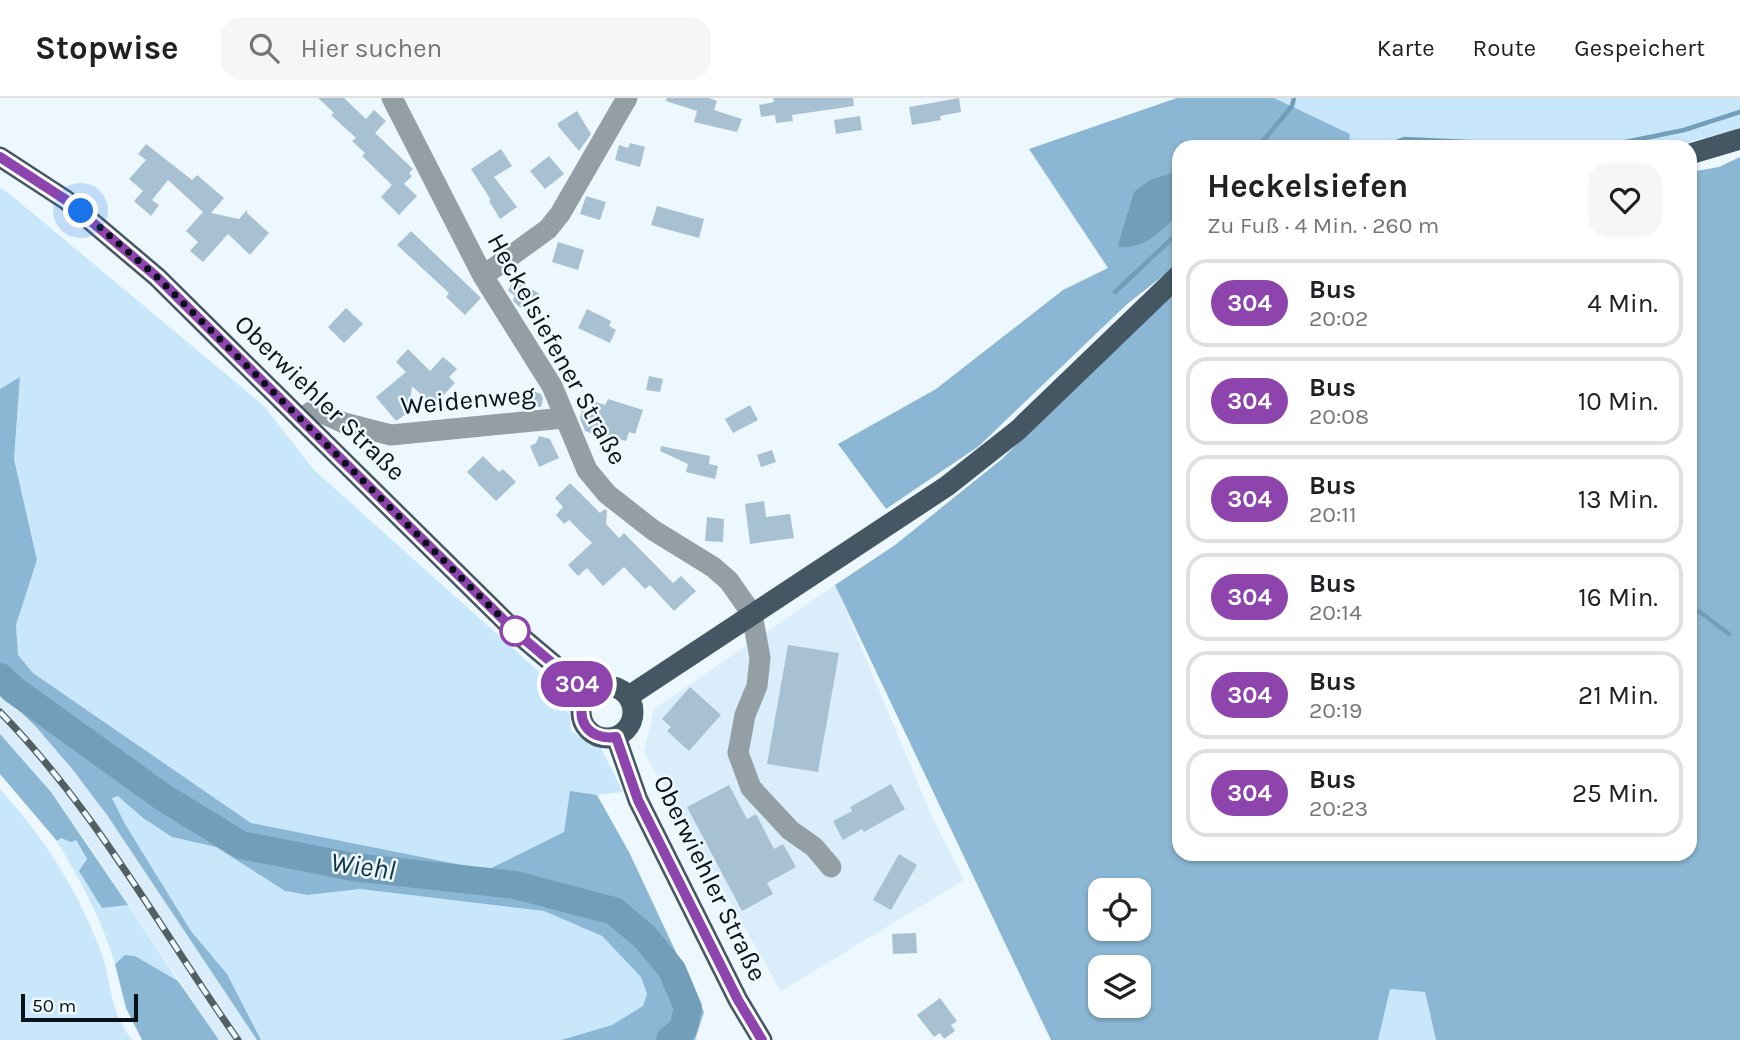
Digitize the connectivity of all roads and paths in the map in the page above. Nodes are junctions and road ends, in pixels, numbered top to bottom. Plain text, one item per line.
1 (392, 98) edge
2 (627, 98) edge
3 (1740, 139) edge
4 (1697, 152) edge
5 (0, 157) edge
6 (483, 276) junction
7 (1172, 282) edge
8 (564, 418) junction
9 (301, 420) junction
10 (752, 614) junction
11 (588, 693) junction
12 (629, 696) junction
13 (616, 737) junction
14 (831, 867) dead end
15 (762, 1040) edge

1 - 6 street, Heckelsiefener Straße
2 - 6 street
3 - 4 main road
5 - 9 main road, Oberwiehler Straße
6 - 8 street, Heckelsiefener Straße
7 - 10 main road
8 - 9 street, Weidenweg
8 - 10 street, Heckelsiefener Straße
9 - 11 main road, Oberwiehler Straße
10 - 12 main road
10 - 14 street
11 - 12 main road
11 - 13 main road
12 - 13 main road
13 - 15 main road, Oberwiehler Straße

